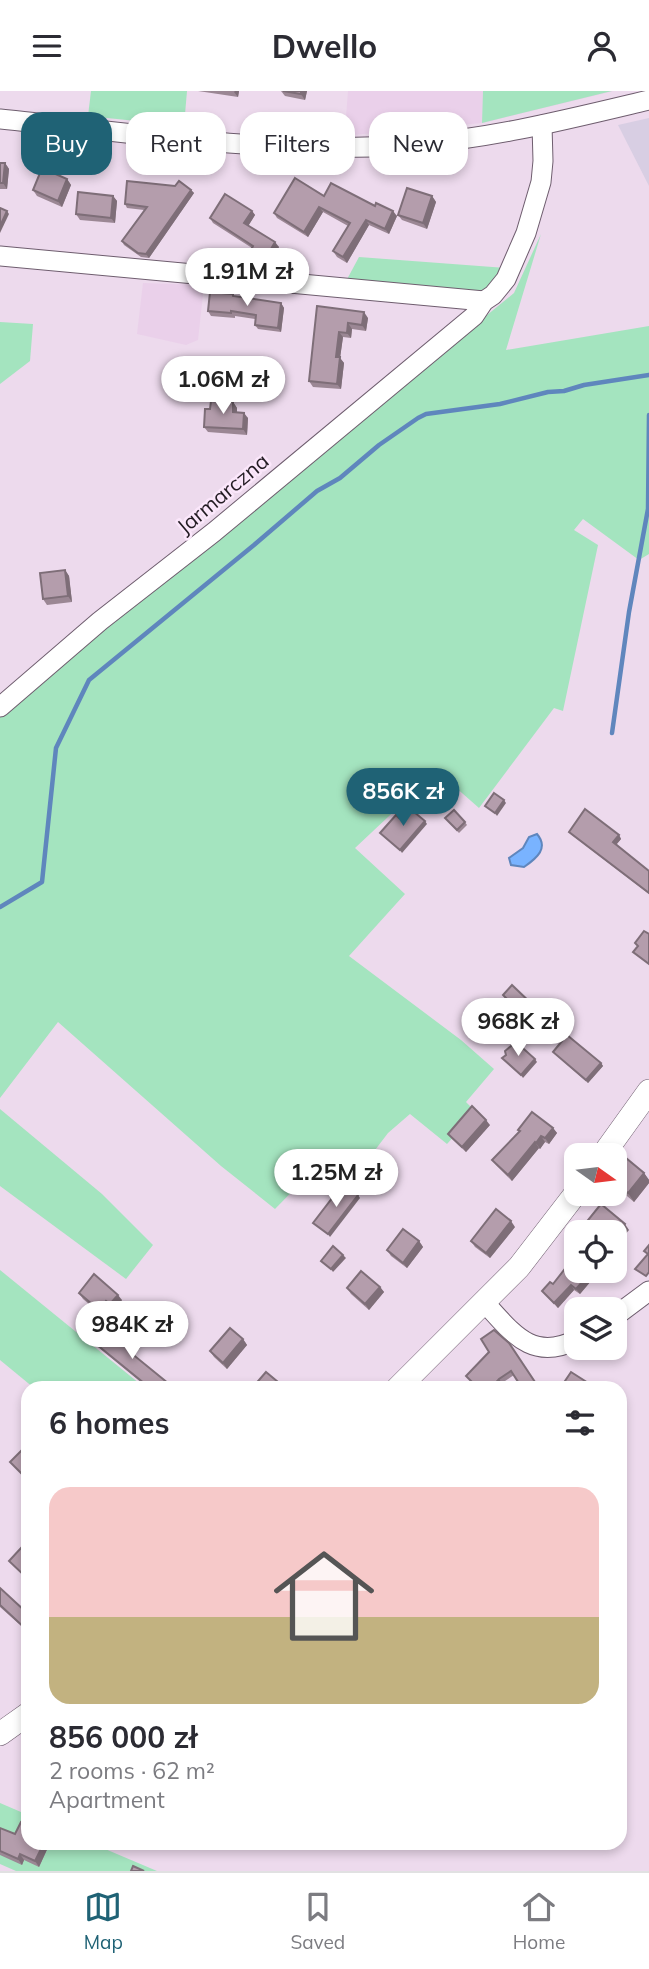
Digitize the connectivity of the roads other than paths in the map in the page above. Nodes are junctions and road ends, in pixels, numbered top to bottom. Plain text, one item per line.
1 (649, 100) edge
2 (0, 120) edge
3 (542, 125) junction
4 (0, 256) edge
5 (484, 300) junction
6 (0, 707) edge
7 (649, 1091) edge
8 (612, 1143) edge
9 (566, 1206) edge
10 (649, 1291) edge
11 (484, 1302) junction
12 (627, 1307) edge
13 (564, 1345) edge
14 (405, 1381) edge
15 (21, 1719) edge
16 (0, 1734) edge

1 - 3 street
2 - 3 street
3 - 5 street, Jarmarczna
4 - 5 street
5 - 6 street, Jarmarczna
7 - 8 street
9 - 11 street
10 - 12 street
11 - 13 street
11 - 14 street
15 - 16 street

